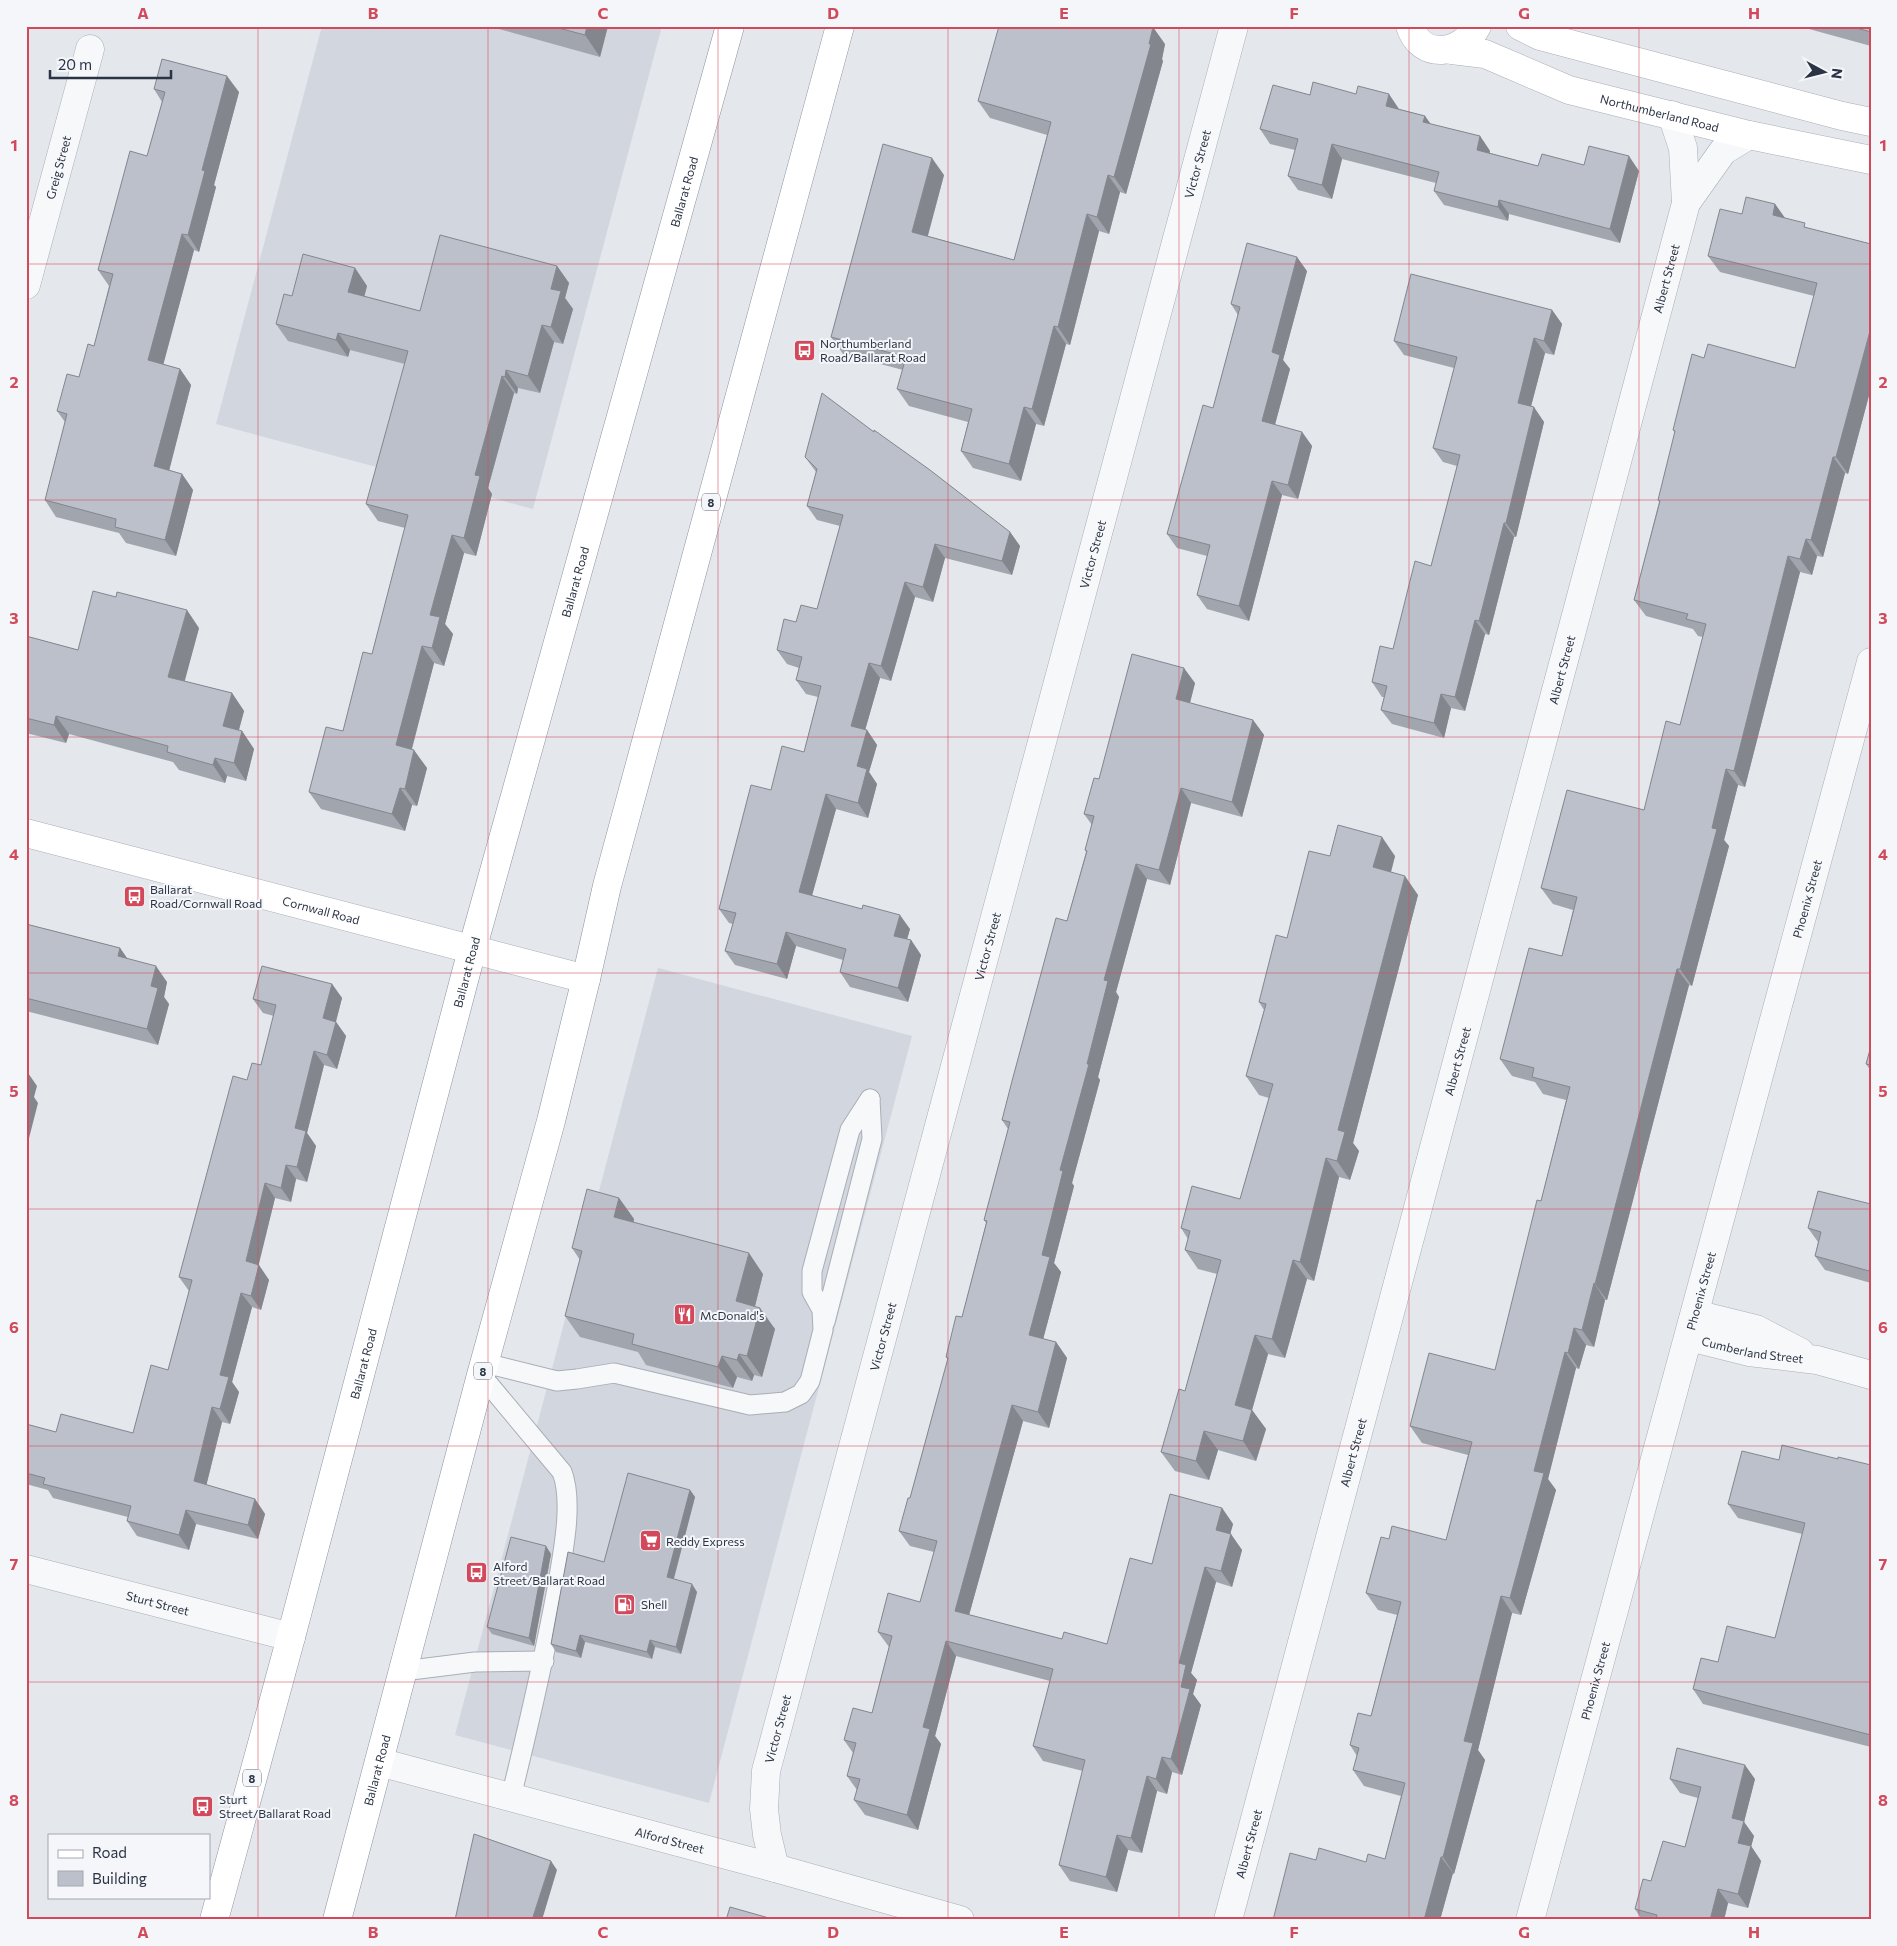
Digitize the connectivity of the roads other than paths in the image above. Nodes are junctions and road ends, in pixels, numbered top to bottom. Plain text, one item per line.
1 (730, 26) edge
2 (840, 26) edge
3 (1234, 26) edge
4 (1386, 26) edge
5 (1477, 26) edge
6 (1520, 26) edge
7 (1415, 34) edge
8 (90, 49) dead end
9 (1452, 50) junction
10 (1672, 115) junction
11 (1871, 122) edge
12 (1749, 135) junction
13 (1871, 160) edge
14 (1686, 203) junction
15 (26, 285) edge
16 (1871, 662) edge
17 (26, 833) edge
18 (472, 950) junction
19 (586, 979) junction
20 (870, 1099) dead end
21 (1692, 1326) junction
22 (483, 1369) junction
23 (1871, 1375) edge
24 (26, 1569) edge
25 (291, 1637) junction
26 (544, 1661) junction
27 (404, 1672) junction
28 (379, 1762) junction
29 (511, 1797) junction
30 (776, 1868) junction
31 (915, 1914) edge
32 (214, 1920) edge
33 (337, 1920) edge
34 (960, 1920) edge
35 (1228, 1920) edge
36 (1530, 1920) edge

1 - 18 main road, Ballarat Road / 8
2 - 19 main road, Ballarat Road / 8
3 - 30 street, Victor Street
4 - 7 main road
5 - 9 main road
6 - 11 main road
7 - 9 main road, Northumberland Road
8 - 15 street, Greig Street
9 - 10 main road, Northumberland Road
10 - 12 main road, Northumberland Road
10 - 14 street, Albert Street
12 - 13 main road, Northumberland Road
12 - 14 street, Albert Street
14 - 35 street, Albert Street
16 - 21 street, Phoenix Street
17 - 18 main road, Cornwall Road
18 - 19 main road, Cornwall Road
18 - 25 main road, Ballarat Road / 8
19 - 22 main road, Ballarat Road / 8
20 - 22 lane
21 - 23 street, Cumberland Street
21 - 36 street, Phoenix Street
22 - 26 lane
22 - 27 main road, Ballarat Road / 8
24 - 25 street, Sturt Street
25 - 32 main road, Ballarat Road / 8
26 - 27 lane
26 - 29 lane
27 - 28 main road, Ballarat Road / 8
28 - 29 street, Alford Street
28 - 33 main road, Ballarat Road / 8
29 - 30 street, Alford Street
30 - 31 street, Alford Street
31 - 34 street, Alford Street

